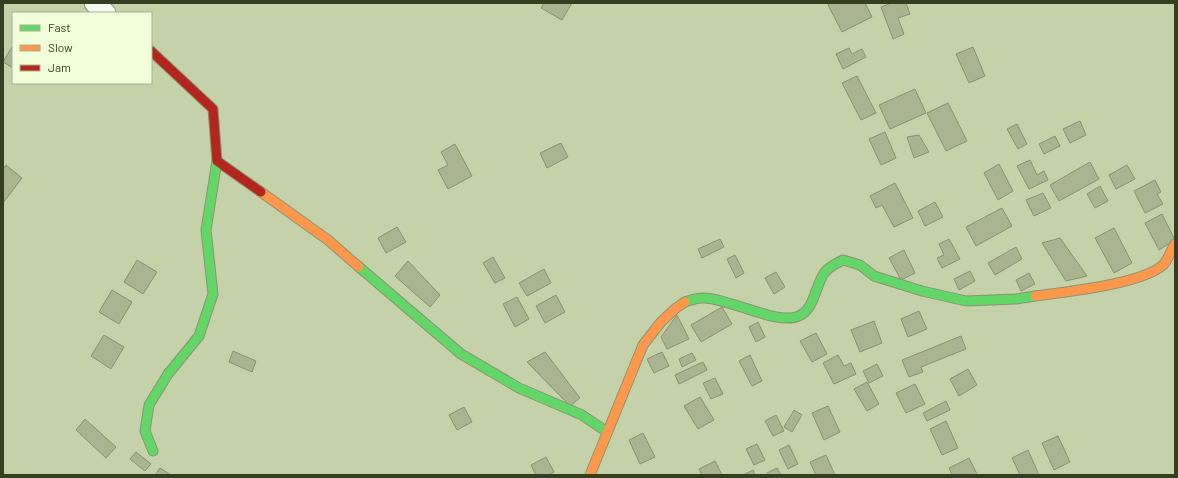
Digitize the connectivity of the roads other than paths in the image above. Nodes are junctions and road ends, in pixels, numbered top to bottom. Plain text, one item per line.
1 (94, 3) edge
2 (105, 12) edge
3 (152, 52) edge
4 (217, 161) junction
5 (1175, 244) edge
6 (607, 432) junction
7 (153, 451) dead end
8 (590, 475) edge

1 - 2 street
3 - 4 street
4 - 6 street
4 - 7 street
5 - 6 street
6 - 8 street

